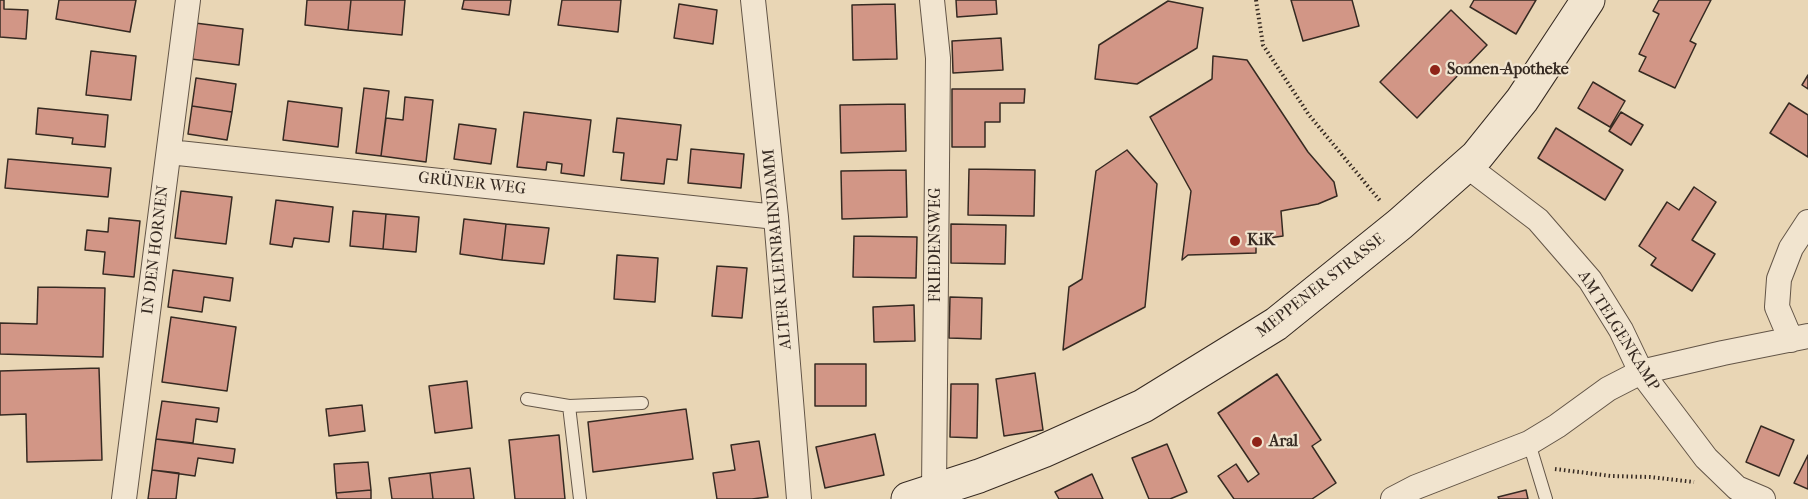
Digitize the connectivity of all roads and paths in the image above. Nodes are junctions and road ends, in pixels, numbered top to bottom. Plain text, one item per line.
1 (188, 0) edge
2 (753, 0) edge
3 (933, 0) edge
4 (1256, 0) edge
5 (1588, 0) edge
6 (169, 152) junction
7 (1467, 166) junction
8 (776, 217) junction
9 (1808, 222) edge
10 (1400, 224) junction
11 (1800, 338) edge
12 (1641, 372) junction
13 (527, 399) dead end
14 (642, 403) dead end
15 (568, 406) junction
16 (1529, 443) junction
17 (1737, 488) junction
18 (921, 495) edge
19 (124, 499) edge
20 (580, 499) edge
21 (799, 499) edge
22 (1393, 499) edge
23 (1546, 499) edge
24 (1763, 499) edge

1 - 6 street, IN DEN HORNEN
2 - 8 street, ALTER KLEINBAHNDAMM
3 - 18 street, FRIEDENSWEG
4 - 10 path
5 - 7 main road, MEPPENER STRASSE
6 - 8 street, GRÜNER WEG
6 - 19 street, IN DEN HORNEN
7 - 10 main road, MEPPENER STRASSE
7 - 12 street, AM TELGENKAMP
8 - 21 street, ALTER KLEINBAHNDAMM
9 - 11 street
10 - 18 main road, MEPPENER STRASSE
11 - 12 street
12 - 16 street
12 - 17 street, AM TELGENKAMP
13 - 15 lane
14 - 15 lane
15 - 20 lane
16 - 17 path
16 - 22 street
16 - 23 lane
17 - 24 street, AM TELGENKAMP

